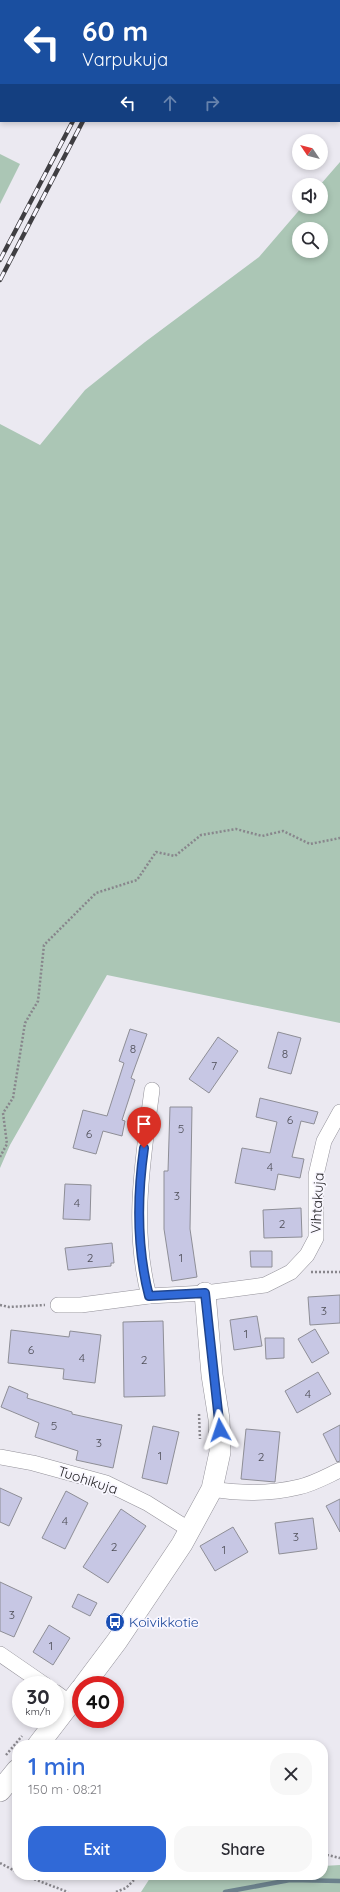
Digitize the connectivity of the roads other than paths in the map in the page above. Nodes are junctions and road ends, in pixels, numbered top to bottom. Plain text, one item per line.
1 (152, 1090) dead end
2 (340, 1112) edge
3 (205, 1293) junction
4 (149, 1296) junction
5 (58, 1305) road end
6 (1, 1458) dead end
7 (340, 1470) edge
8 (212, 1489) junction
9 (190, 1530) junction
10 (0, 1654) edge
11 (31, 1676) edge
12 (91, 1676) edge
13 (69, 1695) edge
14 (32, 1738) edge
15 (10, 1764) edge
16 (0, 1791) edge

1 - 4 street
2 - 3 street, Vihtakuja
3 - 4 street, Vihtakuja
3 - 8 street
4 - 5 street, Vihtakuja
6 - 9 street, Tuohikuja
7 - 8 street
8 - 9 street
9 - 12 street
10 - 11 street
13 - 14 street
15 - 16 street

